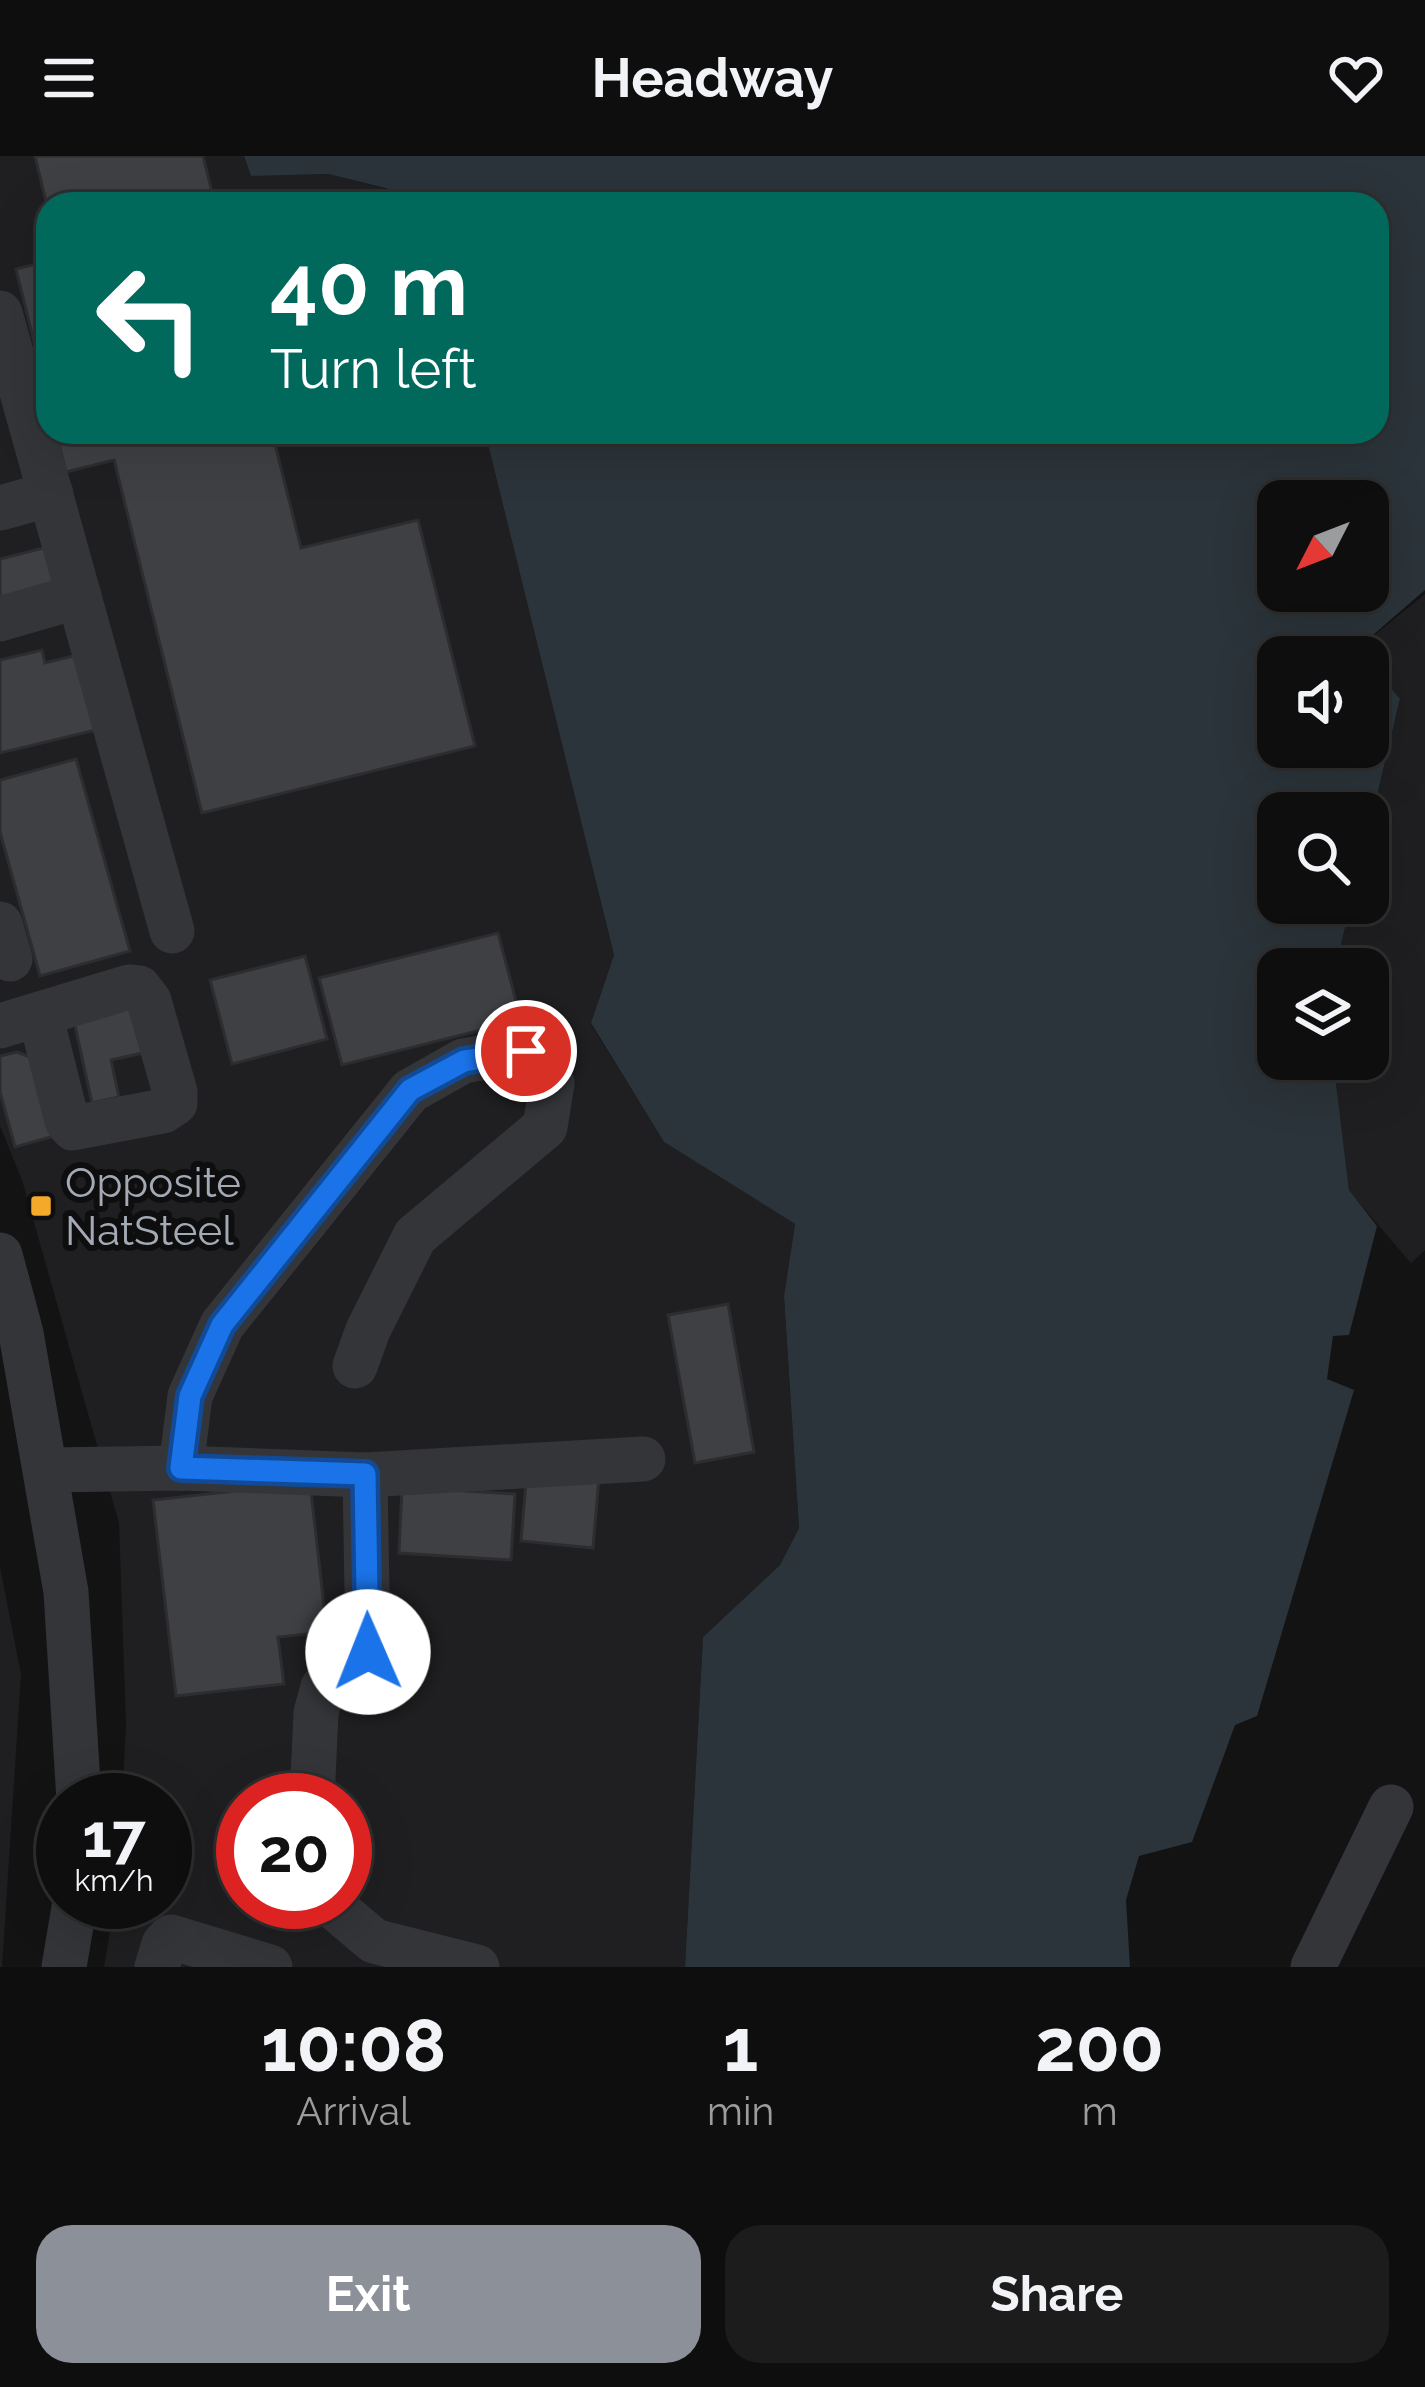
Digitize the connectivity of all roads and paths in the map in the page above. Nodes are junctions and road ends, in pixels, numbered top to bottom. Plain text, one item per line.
1 (0, 313) edge
2 (36, 441) edge
3 (37, 444) edge
4 (51, 494) junction
5 (0, 508) edge
6 (79, 596) junction
7 (0, 619) edge
8 (172, 931) dead end
9 (0, 1255) edge
10 (7, 1308) edge
11 (355, 1366) dead end
12 (643, 1459) dead end
13 (181, 1468) junction
14 (48, 1470) junction
15 (365, 1474) junction
16 (77, 1773) edge
17 (314, 1773) edge
18 (1391, 1807) dead end
19 (70, 1929) edge
20 (360, 1929) edge
21 (64, 1967) edge
22 (157, 1967) edge
23 (270, 1967) edge
24 (477, 1967) edge
25 (1313, 1967) edge

1 - 2 lane
3 - 4 lane
4 - 5 lane
4 - 6 lane
6 - 7 lane
6 - 8 lane
9 - 10 lane
10 - 14 lane
11 - 13 lane
12 - 15 lane
13 - 14 lane
13 - 15 lane
14 - 16 lane
15 - 17 lane
18 - 25 lane
19 - 21 lane
20 - 24 lane
22 - 23 lane

